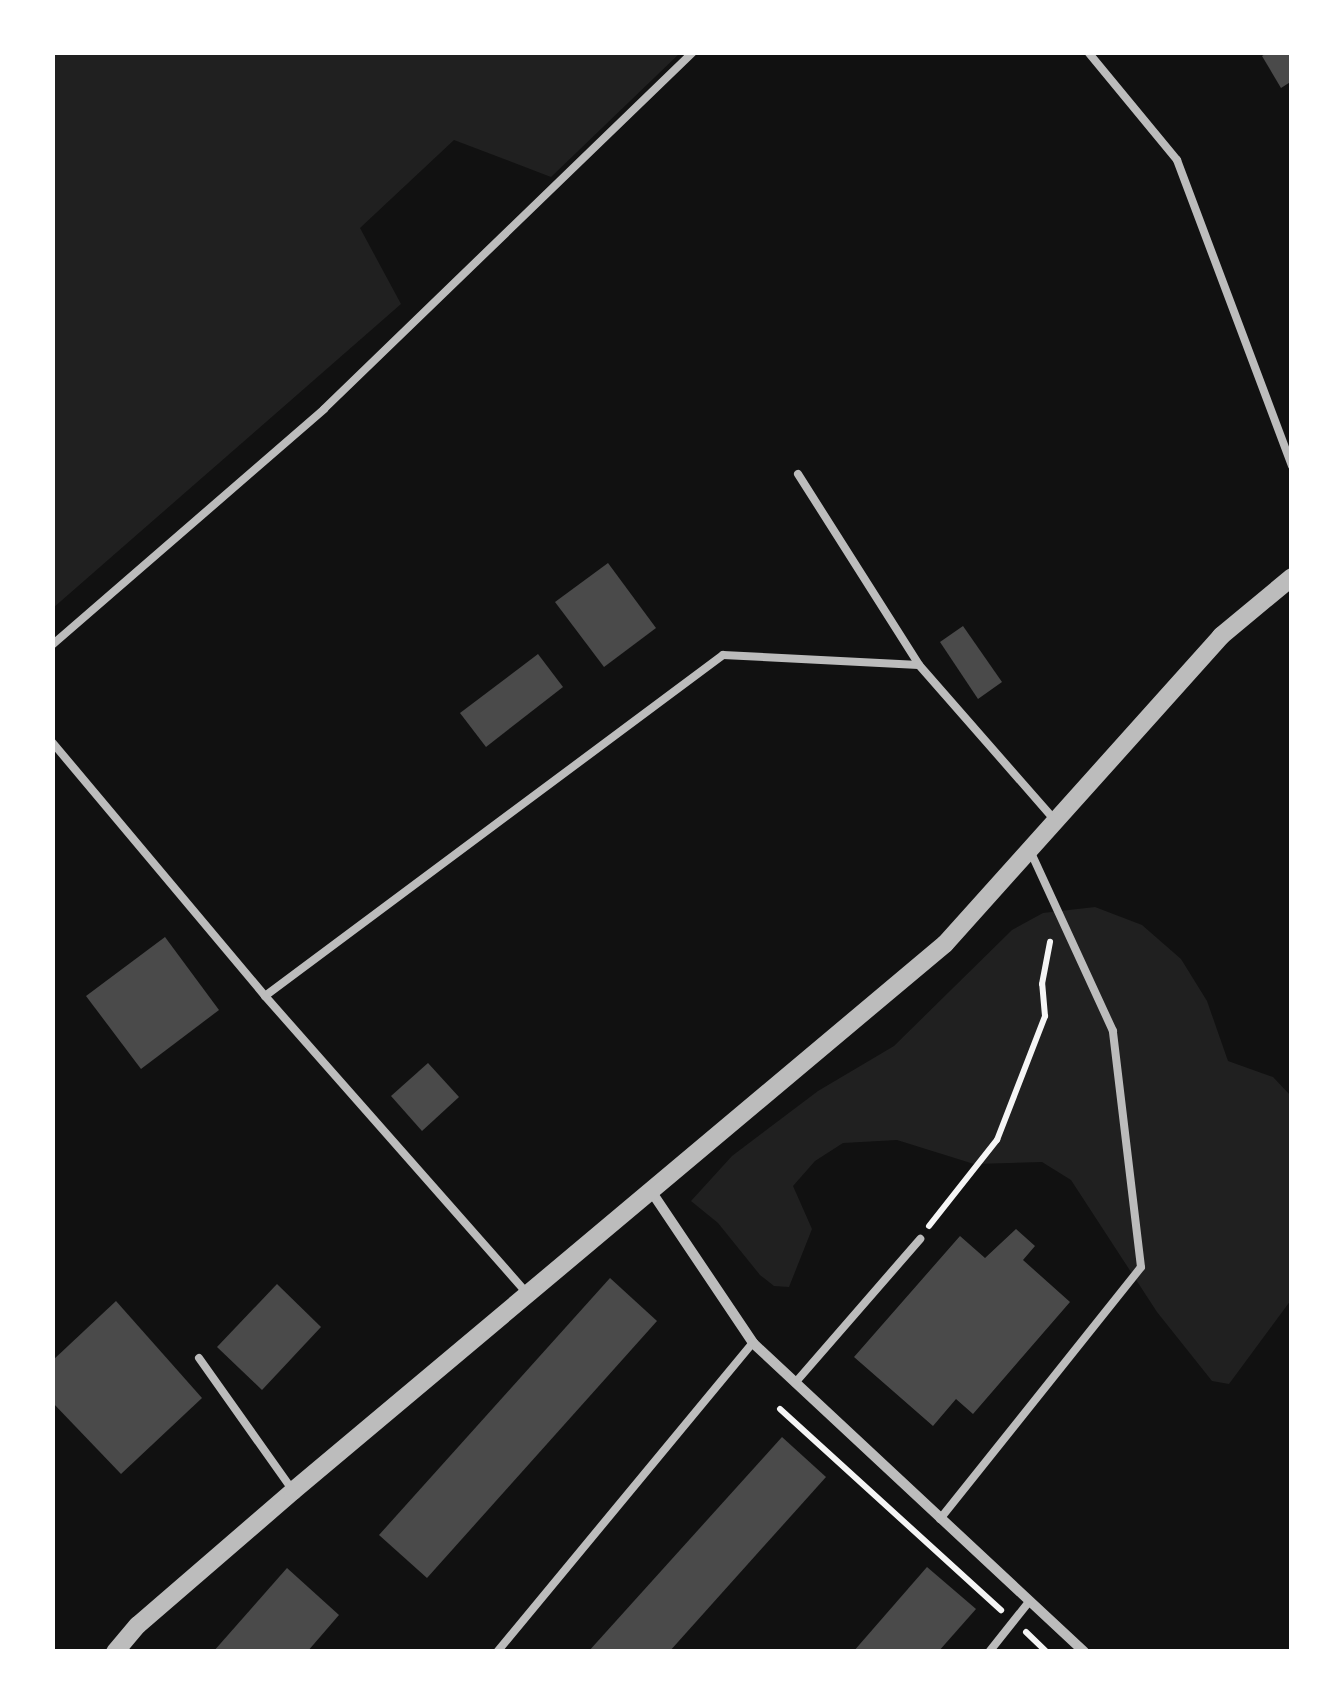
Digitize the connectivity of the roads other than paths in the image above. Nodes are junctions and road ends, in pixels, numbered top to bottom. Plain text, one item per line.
1 (693, 52) edge
2 (1088, 52) edge
3 (1292, 466) edge
4 (798, 474) dead end
5 (1292, 577) edge
6 (52, 644) edge
7 (919, 665) junction
8 (52, 742) edge
9 (1056, 821) junction
10 (1030, 849) junction
11 (265, 996) junction
12 (650, 1191) junction
13 (920, 1240) road end
14 (527, 1293) junction
15 (754, 1343) junction
16 (198, 1358) dead end
17 (795, 1383) junction
18 (292, 1491) junction
19 (940, 1520) junction
20 (1028, 1603) junction
21 (115, 1652) edge
22 (497, 1652) edge
23 (988, 1652) edge
24 (1084, 1652) edge

1 - 6 lane
2 - 3 lane
4 - 7 lane
5 - 9 street
7 - 9 lane
7 - 11 lane
8 - 11 lane
9 - 10 street
10 - 12 street
10 - 19 lane
11 - 14 lane
12 - 14 street
12 - 15 street
13 - 17 lane
14 - 18 street
15 - 17 street
15 - 22 lane
16 - 18 lane
17 - 19 street
18 - 21 street
19 - 20 street
20 - 23 lane
20 - 24 street

